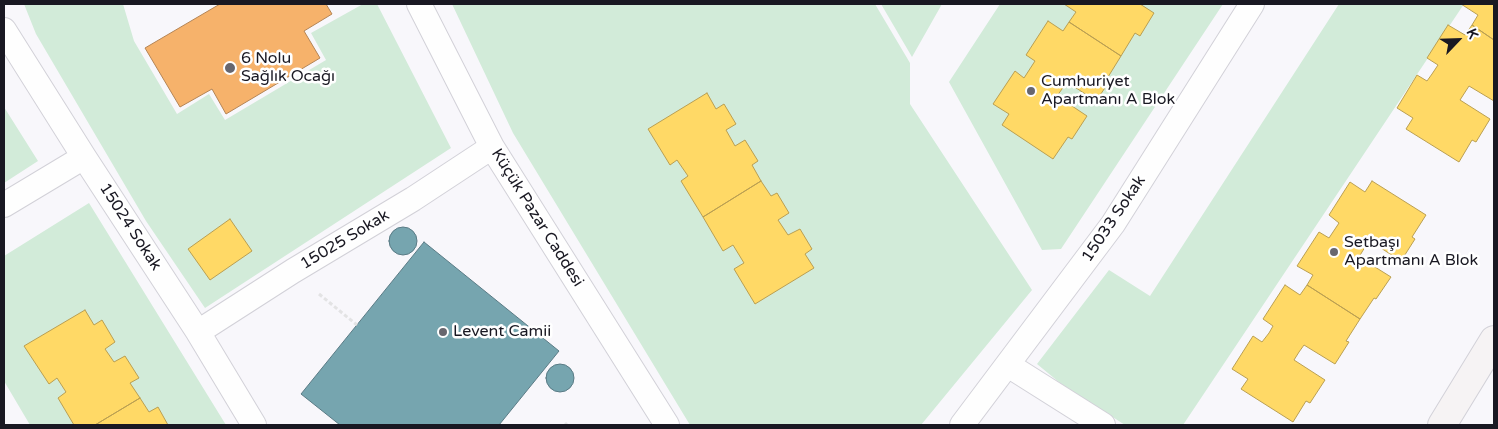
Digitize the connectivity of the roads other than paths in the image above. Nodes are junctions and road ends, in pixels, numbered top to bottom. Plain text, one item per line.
1 (419, 4) edge
2 (1252, 4) edge
3 (4, 30) edge
4 (492, 147) junction
5 (84, 158) junction
6 (4, 204) edge
7 (198, 332) junction
8 (1494, 340) edge
9 (1008, 365) junction
10 (254, 425) edge
11 (667, 425) edge
12 (962, 425) edge
13 (1103, 425) edge
14 (1442, 425) edge

1 - 4 lane, Küçük Pazar Caddesi
2 - 9 lane, 15033 Sokak
3 - 5 lane, 15024 Sokak
4 - 7 lane, 15025 Sokak
4 - 11 lane, Küçük Pazar Caddesi
5 - 6 lane
5 - 7 lane, 15024 Sokak
7 - 10 lane, 15024 Sokak
8 - 14 street
9 - 12 lane, 15033 Sokak
9 - 13 lane

